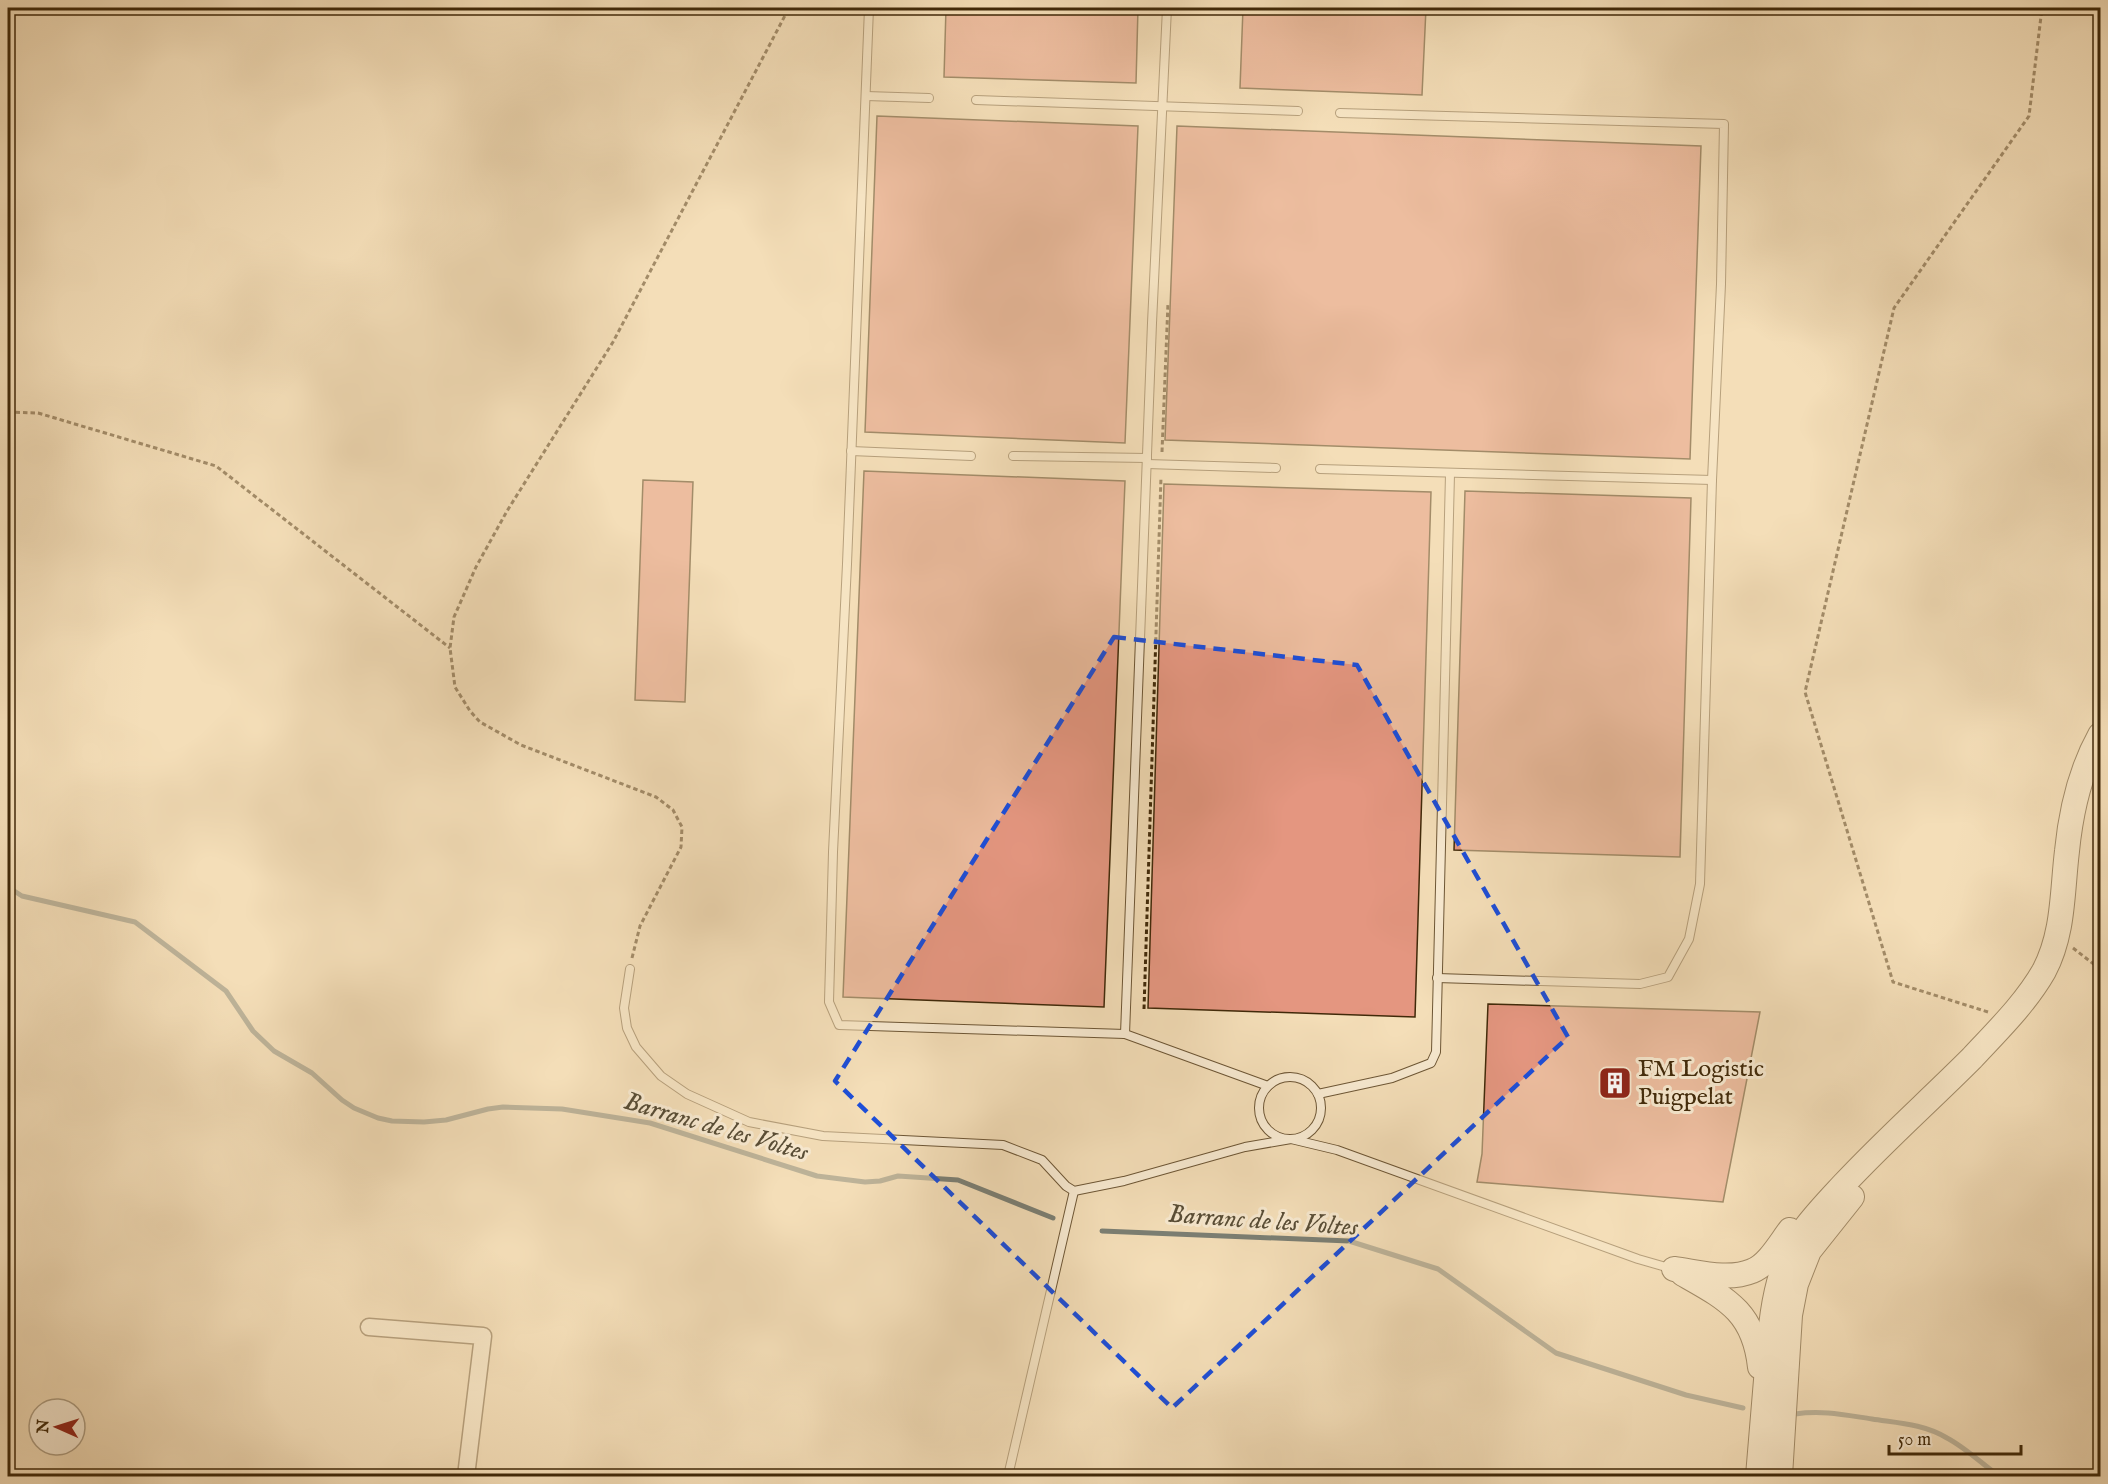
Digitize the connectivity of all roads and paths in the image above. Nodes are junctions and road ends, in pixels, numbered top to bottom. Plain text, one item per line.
1 (789, 8) edge
2 (869, 8) edge
3 (1167, 8) edge
4 (2042, 8) edge
5 (866, 96) junction
6 (929, 98) dead end
7 (976, 100) dead end
8 (1162, 106) junction
9 (1298, 111) dead end
10 (1340, 113) dead end
11 (1168, 302) dead end
12 (8, 412) edge
13 (851, 451) junction
14 (971, 456) dead end
15 (1013, 456) dead end
16 (1147, 461) junction
17 (1162, 465) junction
18 (1276, 468) dead end
19 (1320, 469) dead end
20 (1450, 474) junction
21 (1712, 480) junction
22 (450, 648) junction
23 (2100, 735) edge
24 (2058, 936) junction
25 (630, 969) joint
26 (2100, 969) edge
27 (1437, 978) junction
28 (1144, 1009) dead end
29 (2010, 1019) junction
30 (1125, 1034) junction
31 (1268, 1086) junction
32 (1318, 1094) junction
33 (1920, 1110) junction
34 (1291, 1139) junction
35 (1865, 1162) junction
36 (1074, 1191) junction
37 (1826, 1230) junction
38 (1674, 1269) junction
39 (1728, 1276) junction
40 (1776, 1301) junction
41 (1737, 1308) junction
42 (369, 1327) dead end
43 (1764, 1407) junction
44 (466, 1476) edge
45 (1008, 1476) edge
46 (1758, 1476) edge
47 (1774, 1476) edge
48 (1780, 1476) edge

1 - 22 path
2 - 5 lane
3 - 8 lane
4 - 29 path
5 - 6 lane
5 - 13 lane
7 - 8 lane
8 - 9 lane
8 - 16 lane
10 - 21 lane
11 - 17 path
12 - 22 path
13 - 14 lane
13 - 30 lane
15 - 16 lane
16 - 17 lane
16 - 30 lane
17 - 18 lane
17 - 28 path
19 - 20 lane
20 - 21 lane
20 - 27 lane
21 - 27 lane
22 - 25 path
23 - 24 street
24 - 26 path
24 - 29 street
25 - 36 lane
27 - 32 lane
29 - 33 street
30 - 31 lane
31 - 32 lane
31 - 34 lane
32 - 34 lane
33 - 35 street
33 - 37 street
34 - 36 lane
34 - 38 lane
35 - 39 street
35 - 40 street
36 - 45 lane
37 - 40 street
37 - 48 street
38 - 39 street
38 - 41 street
39 - 40 street
40 - 41 street
40 - 43 street
40 - 47 street
41 - 43 street
42 - 44 street
43 - 46 street

